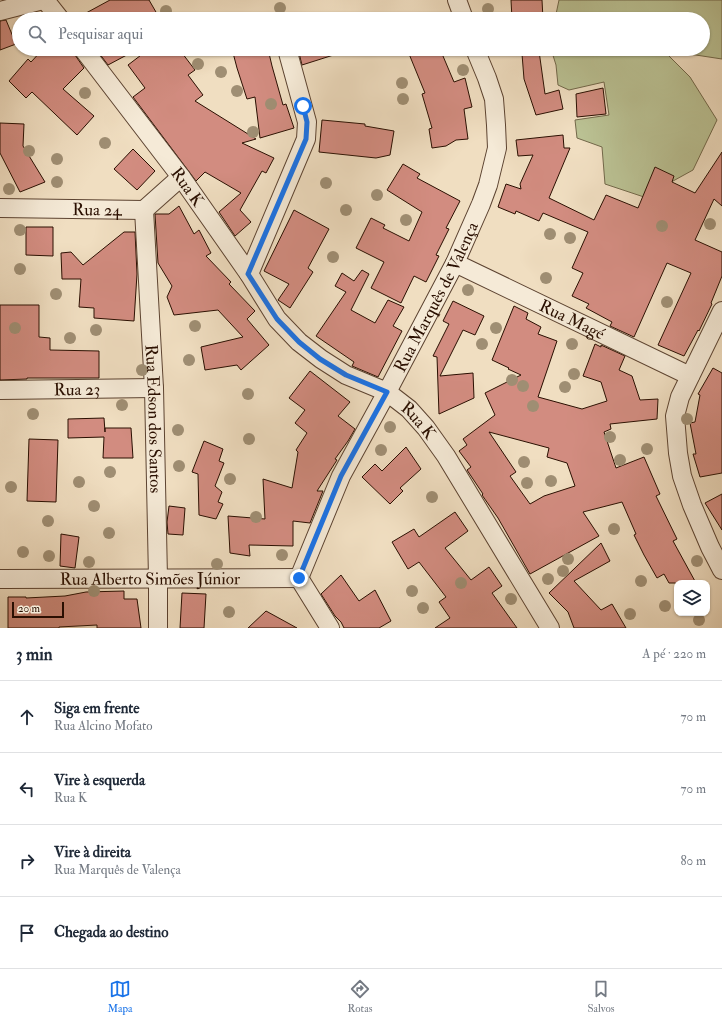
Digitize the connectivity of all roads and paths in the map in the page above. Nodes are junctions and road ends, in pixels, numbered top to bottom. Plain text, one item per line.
1 (44, 0) edge
2 (457, 0) edge
3 (0, 11) edge
4 (54, 12) edge
5 (461, 12) edge
6 (88, 56) edge
7 (289, 56) edge
8 (479, 56) edge
9 (181, 177) junction
10 (0, 208) edge
11 (144, 210) junction
12 (455, 263) junction
13 (248, 274) junction
14 (722, 311) edge
15 (690, 376) junction
16 (154, 388) junction
17 (0, 390) edge
18 (387, 392) junction
19 (722, 570) edge
20 (158, 578) junction
21 (299, 578) junction
22 (0, 579) edge
23 (158, 628) edge
24 (330, 628) edge
25 (550, 628) edge

1 - 3 street
1 - 4 street
2 - 5 street
6 - 9 street, Rua K
7 - 13 street
8 - 12 street, Rua Marquês de Valença
9 - 11 street, Rua 24
9 - 13 street, Rua K
10 - 11 street, Rua 24
11 - 16 street, Rua Edson dos Santos
12 - 15 street, Rua Magé
12 - 18 street, Rua Marquês de Valença
13 - 18 street, Rua K
14 - 15 street
15 - 19 street
16 - 17 street, Rua 23
16 - 20 street, Rua Edson dos Santos
18 - 21 street, Rua Marquês de Valença
18 - 25 street, Rua K
20 - 21 street, Rua Alberto Simões Júnior
20 - 22 street, Rua Alberto Simões Júnior
20 - 23 street, Rua Edson dos Santos
21 - 24 street

